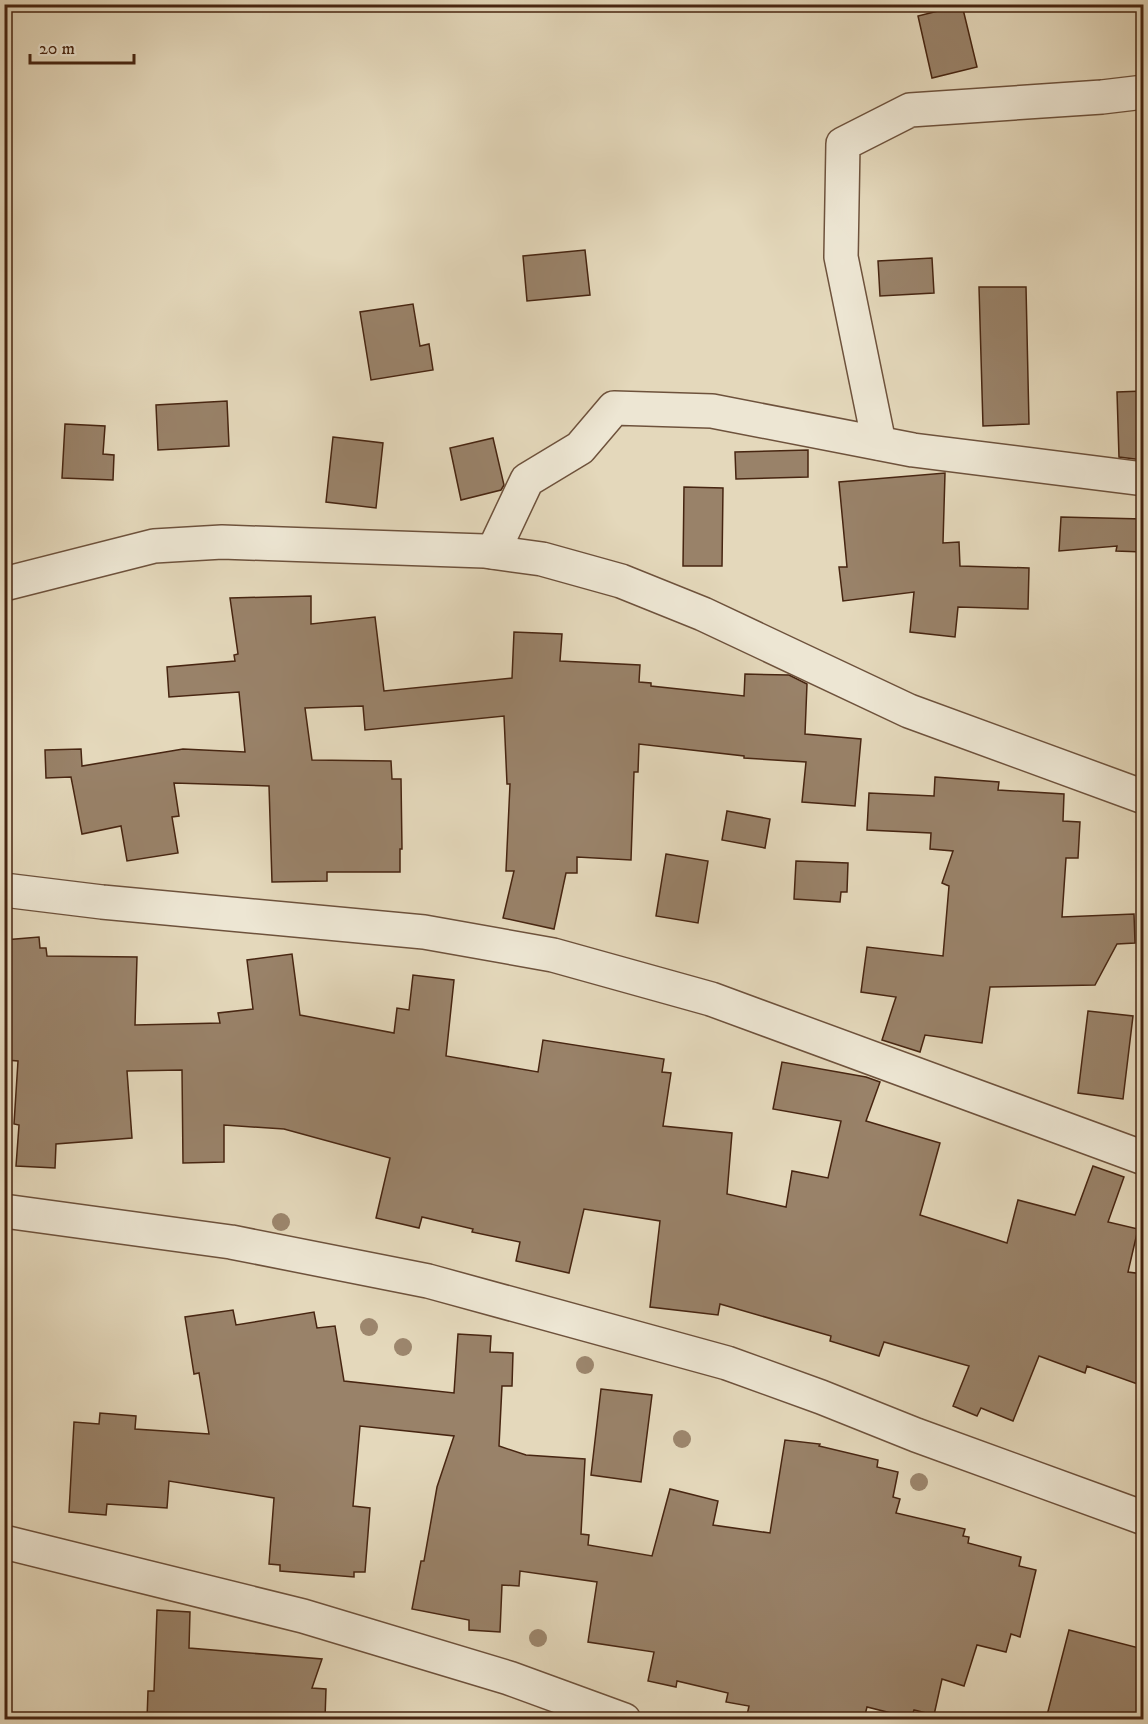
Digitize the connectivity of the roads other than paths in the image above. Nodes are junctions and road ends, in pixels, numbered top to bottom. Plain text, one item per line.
1 (1143, 92) edge
2 (879, 443) junction
3 (1143, 479) edge
4 (493, 552) junction
5 (4, 584) edge
6 (1143, 797) edge
7 (4, 890) edge
8 (1143, 1158) edge
9 (4, 1211) edge
10 (1143, 1518) edge
11 (4, 1542) edge
12 (624, 1719) edge

1 - 2 street
2 - 3 street
2 - 4 street
4 - 5 street
4 - 6 street
7 - 8 street
9 - 10 street
11 - 12 street

